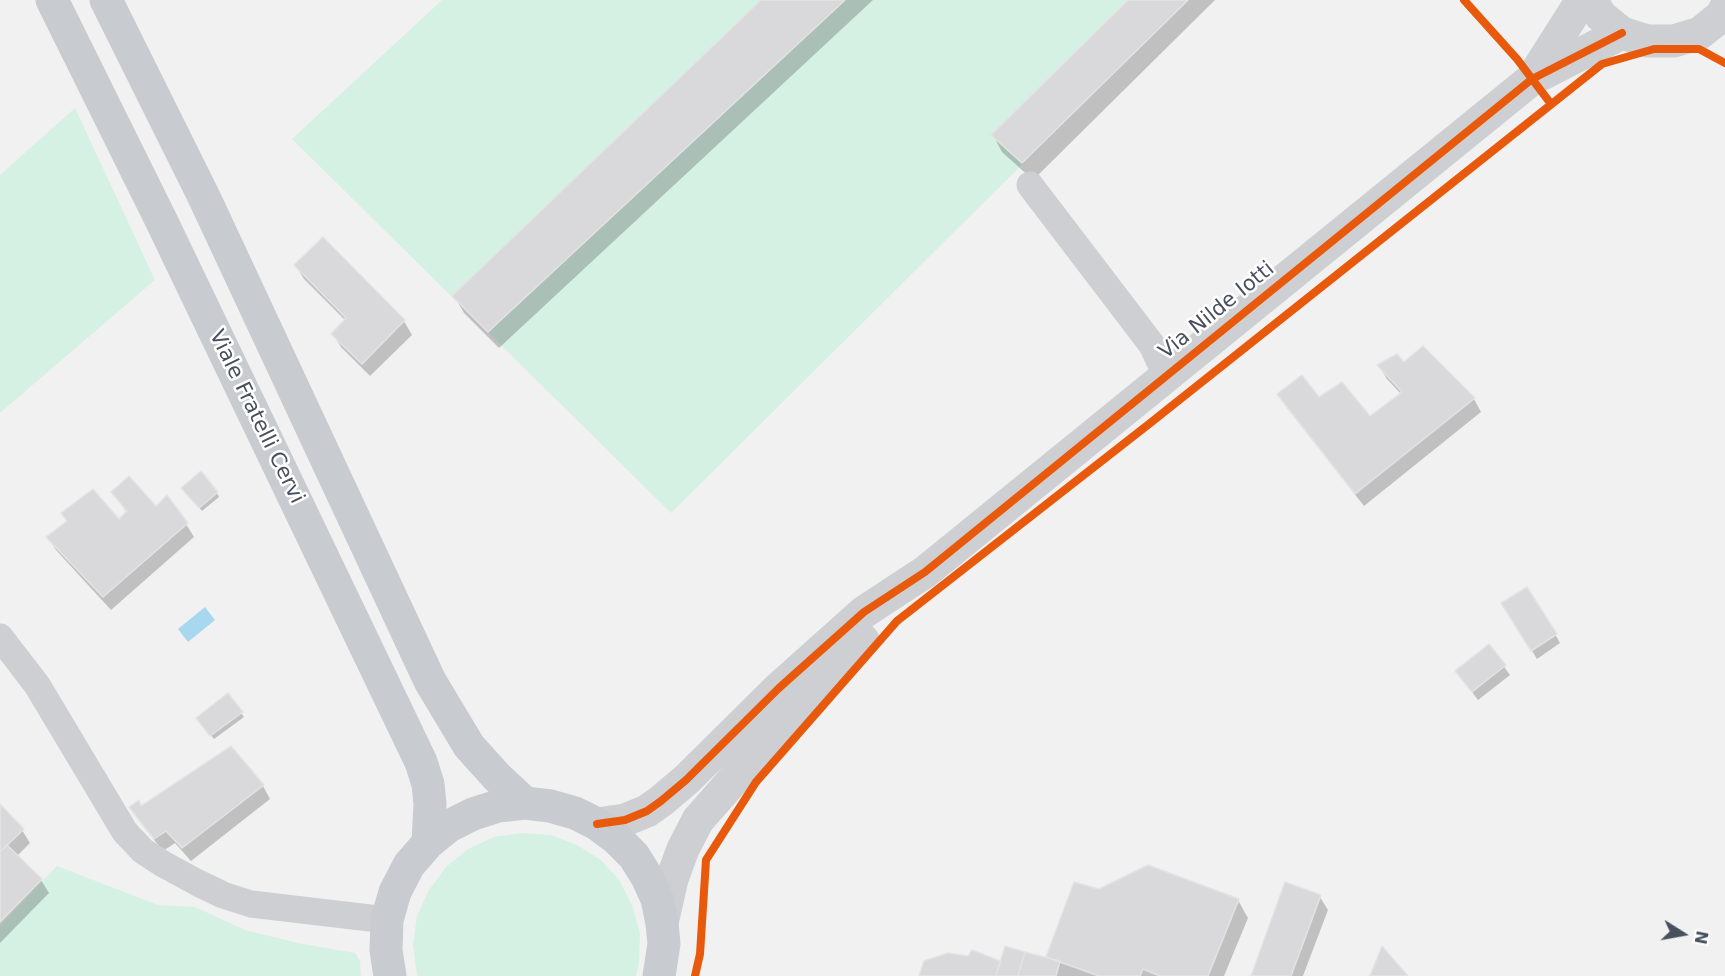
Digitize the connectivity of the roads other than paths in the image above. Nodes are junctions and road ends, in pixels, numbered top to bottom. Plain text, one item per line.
1 (52, 0) edge
2 (106, 0) edge
3 (1582, 0) edge
4 (1591, 0) edge
5 (1725, 9) edge
6 (1622, 33) junction
7 (1712, 37) edge
8 (1532, 79) junction
9 (1030, 185) dead end
10 (1166, 375) junction
11 (924, 572) junction
12 (0, 637) edge
13 (525, 803) junction
14 (597, 824) junction
15 (428, 843) junction
16 (387, 921) junction
17 (662, 922) junction
18 (390, 976) edge
19 (659, 976) edge

1 - 15 main road, Viale Fratelli Cervi
2 - 13 main road
3 - 8 street
4 - 6 street
5 - 7 street
6 - 7 street
6 - 8 street
8 - 10 street, Via Nilde Iotti
9 - 10 street, Via Nilde Iotti
10 - 11 street, Via Nilde Iotti
11 - 14 street
11 - 17 street
12 - 16 street
13 - 14 main road
13 - 15 main road
14 - 17 main road
15 - 16 main road
16 - 18 main road
17 - 19 main road

